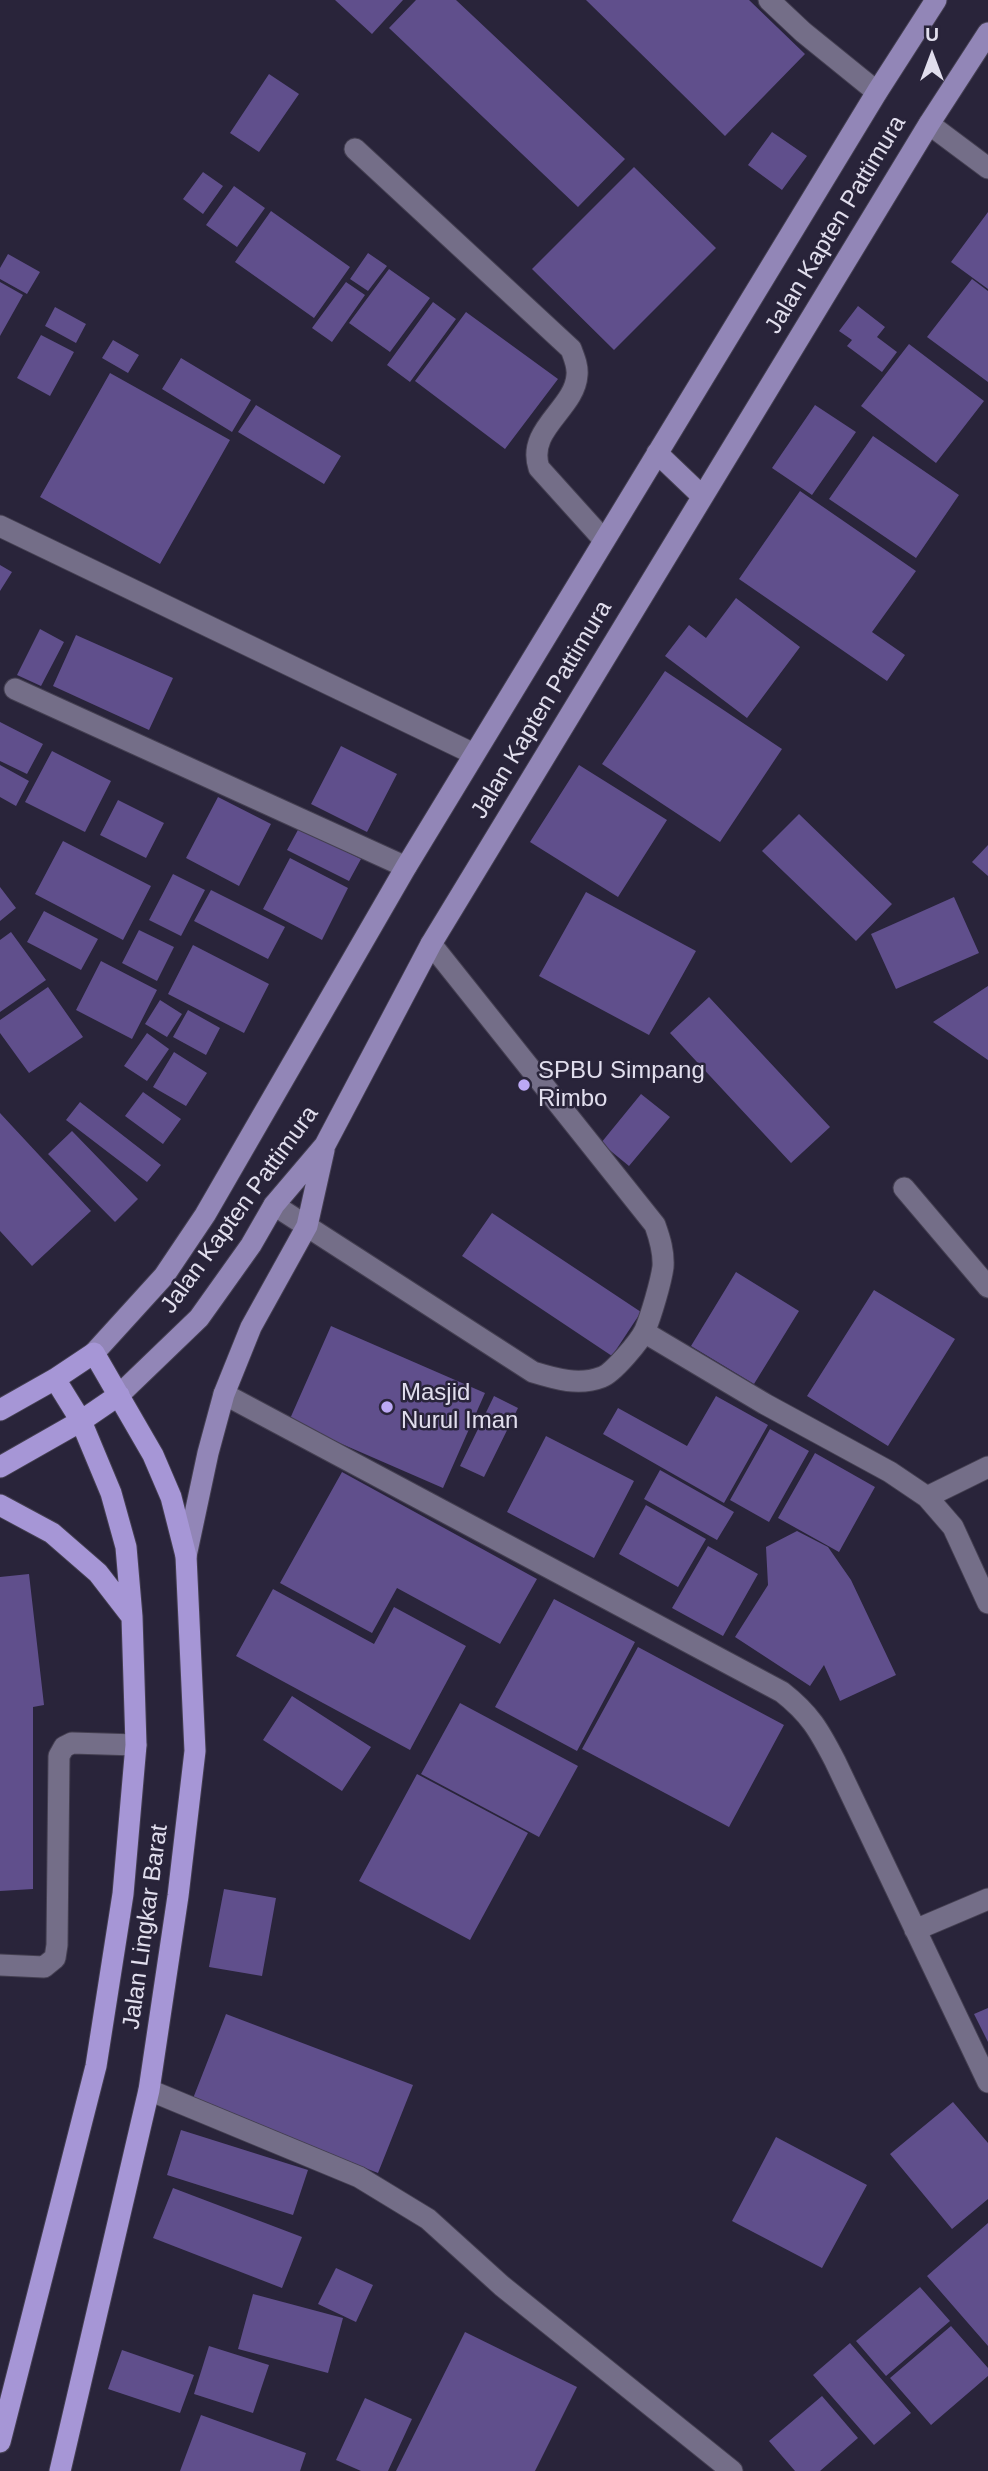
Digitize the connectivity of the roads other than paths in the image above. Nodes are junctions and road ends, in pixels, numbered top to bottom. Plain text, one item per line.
1 (769, 0) edge
2 (936, 0) edge
3 (988, 33) edge
4 (877, 92) junction
5 (929, 124) junction
6 (355, 149) dead end
7 (988, 168) edge
8 (657, 453) junction
9 (702, 496) junction
10 (0, 526) edge
11 (603, 539) junction
12 (15, 689) dead end
13 (474, 754) junction
14 (406, 867) junction
15 (431, 944) junction
16 (325, 1145) junction
17 (904, 1188) dead end
18 (274, 1205) junction
19 (307, 1226) junction
20 (988, 1287) edge
21 (644, 1332) junction
22 (94, 1353) junction
23 (55, 1379) junction
24 (224, 1394) junction
25 (119, 1395) junction
26 (0, 1410) edge
27 (80, 1421) junction
28 (0, 1467) edge
29 (988, 1467) edge
30 (927, 1497) junction
31 (0, 1506) edge
32 (186, 1556) junction
33 (988, 1603) edge
34 (132, 1616) junction
35 (136, 1745) junction
36 (988, 1899) edge
37 (915, 1930) junction
38 (0, 1965) edge
39 (988, 2082) edge
40 (149, 2090) junction
41 (0, 2442) edge
42 (60, 2471) edge
43 (733, 2471) edge

1 - 4 street
2 - 4 main road, Jalan Kapten Pattimura
3 - 5 main road, Jalan Kapten Pattimura
4 - 8 main road, Jalan Kapten Pattimura
5 - 7 street
5 - 9 main road, Jalan Kapten Pattimura
6 - 11 street
8 - 9 main road
8 - 11 main road, Jalan Kapten Pattimura
9 - 15 main road, Jalan Kapten Pattimura
10 - 13 street
11 - 13 main road, Jalan Kapten Pattimura
12 - 14 street
13 - 14 main road, Jalan Kapten Pattimura
14 - 22 main road, Jalan Kapten Pattimura
15 - 16 main road, Jalan Kapten Pattimura
15 - 21 street
16 - 18 main road, Jalan Kapten Pattimura
16 - 19 main road
17 - 20 street
18 - 19 street
18 - 25 main road, Jalan Kapten Pattimura
19 - 21 street
19 - 24 main road
21 - 30 street
22 - 23 highway
22 - 25 highway, Jalan Lingkar Barat
23 - 26 highway
23 - 27 highway, Jalan Lingkar Barat
24 - 32 main road
24 - 37 street
25 - 27 highway
25 - 32 highway, Jalan Lingkar Barat
27 - 28 highway
27 - 34 highway, Jalan Lingkar Barat
29 - 30 street
30 - 33 street
31 - 34 highway
32 - 40 highway, Jalan Lingkar Barat
34 - 35 highway, Jalan Lingkar Barat
35 - 38 street
35 - 41 highway, Jalan Lingkar Barat
36 - 37 street
37 - 39 street
40 - 42 highway, Jalan Lingkar Barat
40 - 43 street

